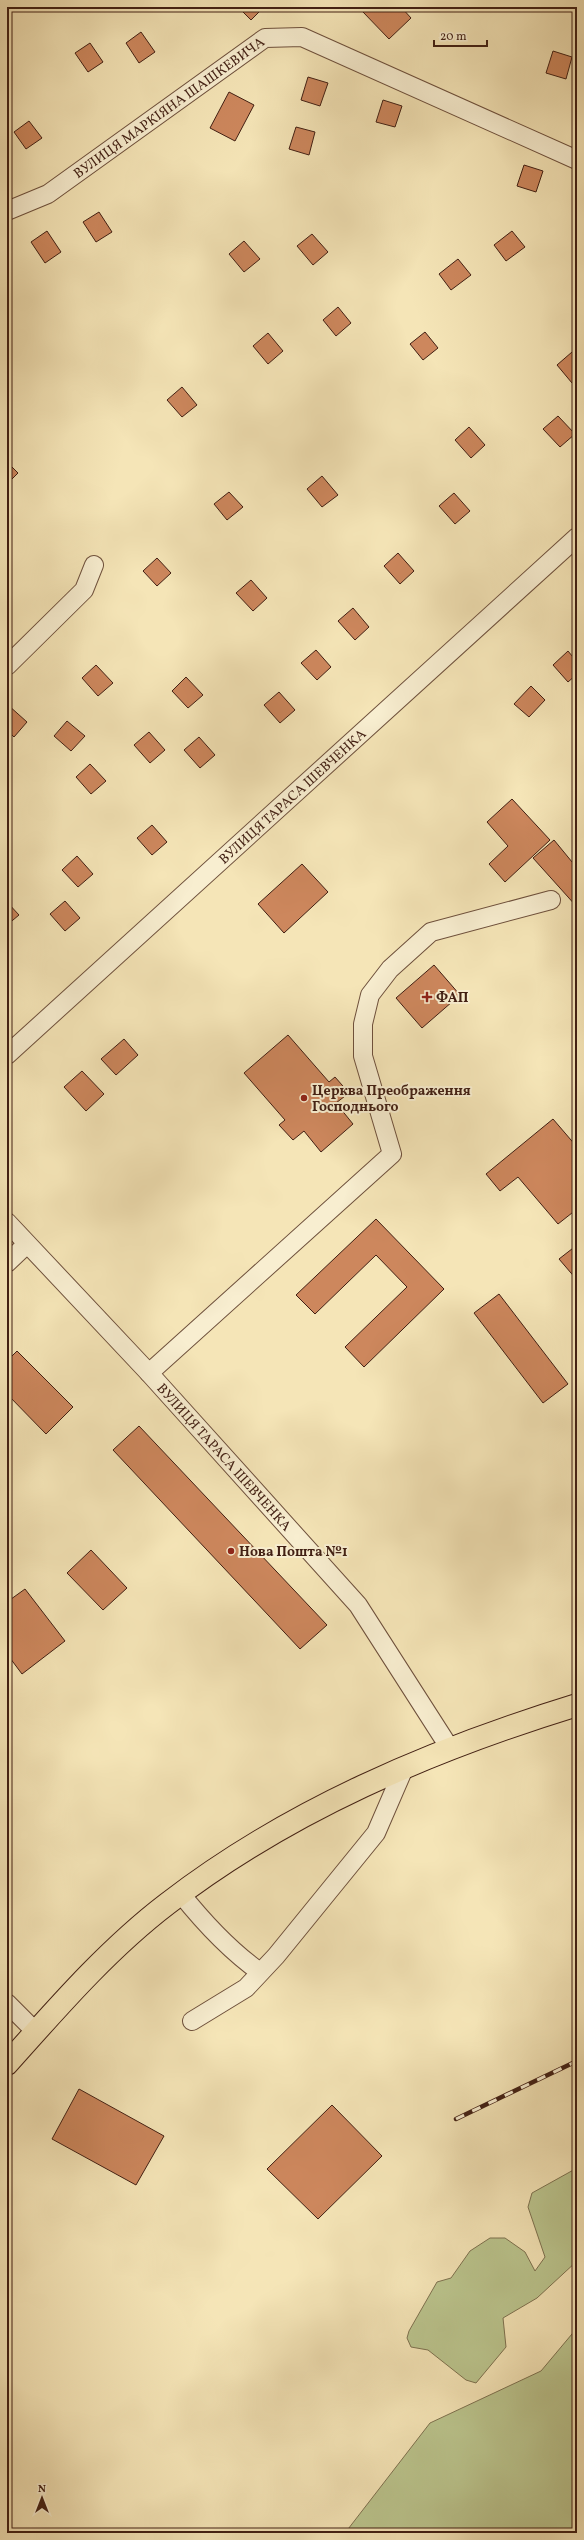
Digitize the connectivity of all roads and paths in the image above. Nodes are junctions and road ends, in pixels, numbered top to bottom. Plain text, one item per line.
1 (577, 160) edge
2 (7, 211) edge
3 (577, 537) edge
4 (94, 566) dead end
5 (7, 666) edge
6 (551, 900) dead end
7 (7, 1055) edge
8 (7, 1222) edge
9 (26, 1244) junction
10 (7, 1263) edge
11 (149, 1373) junction
12 (577, 1705) edge
13 (449, 1747) junction
14 (405, 1766) junction
15 (182, 1894) junction
16 (260, 1972) junction
17 (7, 2003) edge
18 (192, 2021) dead end
19 (36, 2032) junction
20 (7, 2064) edge

1 - 2 street, ВУЛИЦЯ МАРКІЯНА ШАШКЕВИЧА
3 - 7 street, ВУЛИЦЯ ТАРАСА ШЕВЧЕНКА
4 - 5 street
6 - 11 street
8 - 9 street, ВУЛИЦЯ ТАРАСА ШЕВЧЕНКА
9 - 10 street
9 - 11 street, ВУЛИЦЯ ТАРАСА ШЕВЧЕНКА
11 - 13 street, ВУЛИЦЯ ТАРАСА ШЕВЧЕНКА
12 - 13 highway
13 - 14 highway
14 - 15 highway
14 - 16 street
15 - 16 street
15 - 19 highway
16 - 18 street
17 - 19 street
19 - 20 highway

